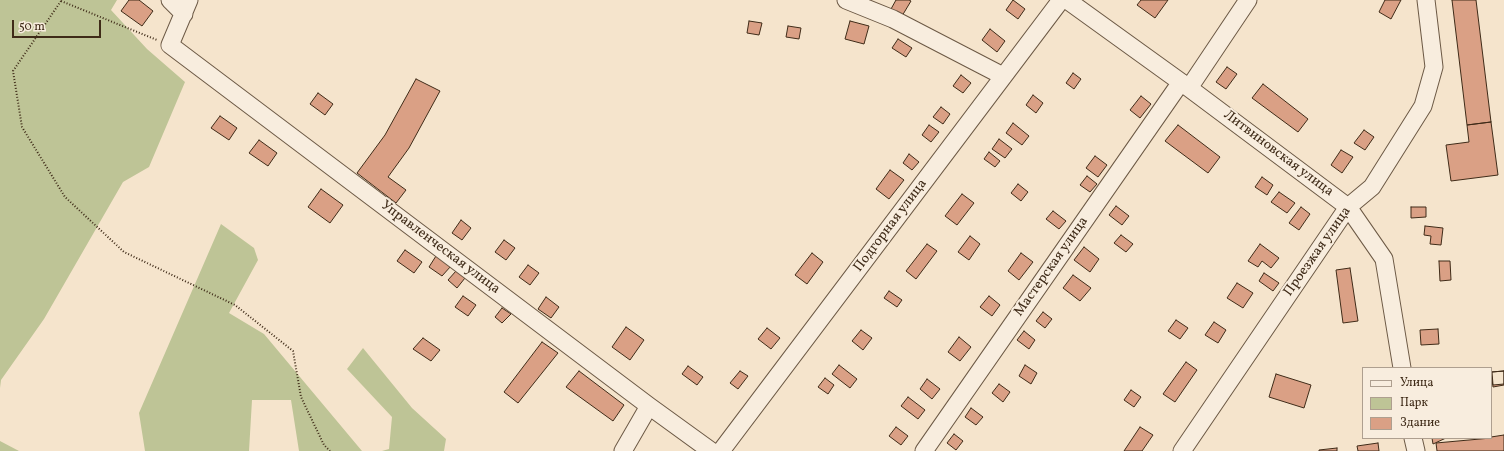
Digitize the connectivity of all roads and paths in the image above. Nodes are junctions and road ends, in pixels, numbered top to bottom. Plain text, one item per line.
1 (170, 0) edge
2 (846, 0) edge
3 (1061, 0) edge
4 (1067, 0) edge
5 (1248, 0) edge
6 (1426, 0) edge
7 (61, 1) edge
8 (186, 7) edge
9 (170, 45) junction
10 (1003, 76) junction
11 (1185, 85) junction
12 (1348, 207) junction
13 (1402, 367) edge
14 (649, 406) junction
15 (1414, 439) edge
16 (330, 451) edge
17 (623, 451) edge
18 (711, 451) edge
19 (721, 451) edge
20 (924, 451) edge
21 (1182, 451) edge
22 (1416, 451) edge

1 - 8 street
2 - 10 street
3 - 10 street, Подгорная улица
4 - 11 street, Литвиновская улица
5 - 11 street, Мастерская улица
6 - 12 street, Проезжая улица
7 - 9 path
7 - 16 path
8 - 9 street
9 - 14 street, Управленческая улица
10 - 19 street, Подгорная улица
11 - 12 street, Литвиновская улица
11 - 20 street, Мастерская улица
12 - 13 street, Литвиновская улица
12 - 21 street, Проезжая улица
14 - 17 street
14 - 18 street, Управленческая улица
15 - 22 street

